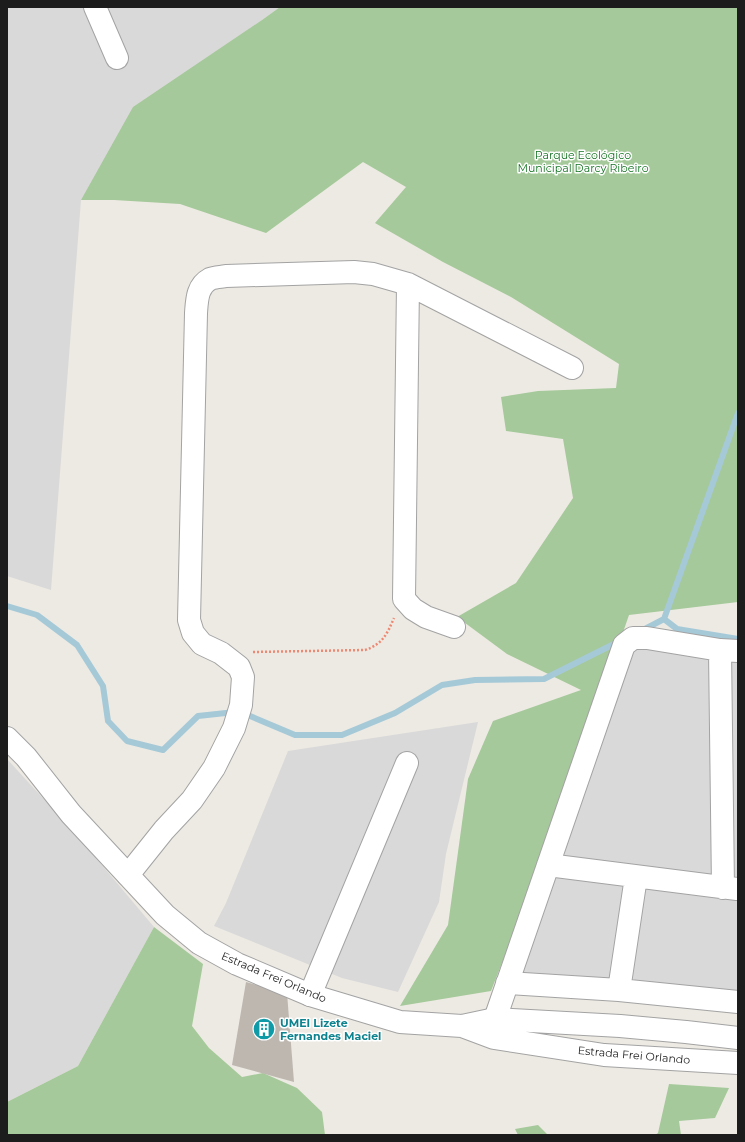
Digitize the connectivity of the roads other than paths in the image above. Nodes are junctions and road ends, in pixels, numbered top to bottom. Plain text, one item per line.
1 (94, 7) edge
2 (117, 58) dead end
3 (408, 284) junction
4 (572, 368) dead end
5 (454, 627) dead end
6 (729, 651) edge
7 (7, 738) edge
8 (406, 763) dead end
9 (548, 865) junction
10 (128, 875) junction
11 (636, 877) junction
12 (731, 889) edge
13 (508, 983) junction
14 (619, 990) junction
15 (310, 995) junction
16 (738, 1002) edge
17 (495, 1019) junction
18 (462, 1026) junction
19 (738, 1038) edge
20 (738, 1064) edge

1 - 2 street
3 - 4 street
3 - 5 street
3 - 10 street
6 - 9 street
6 - 12 street
7 - 10 street, Estrada Frei Orlando
8 - 15 street
9 - 11 street
9 - 13 street
10 - 15 street, Estrada Frei Orlando
11 - 12 street
11 - 14 street
13 - 14 street
13 - 17 street
14 - 16 street
15 - 18 street, Estrada Frei Orlando
17 - 18 street, Estrada Frei Orlando
17 - 19 street, Estrada Frei Orlando
18 - 20 street, Estrada Frei Orlando

